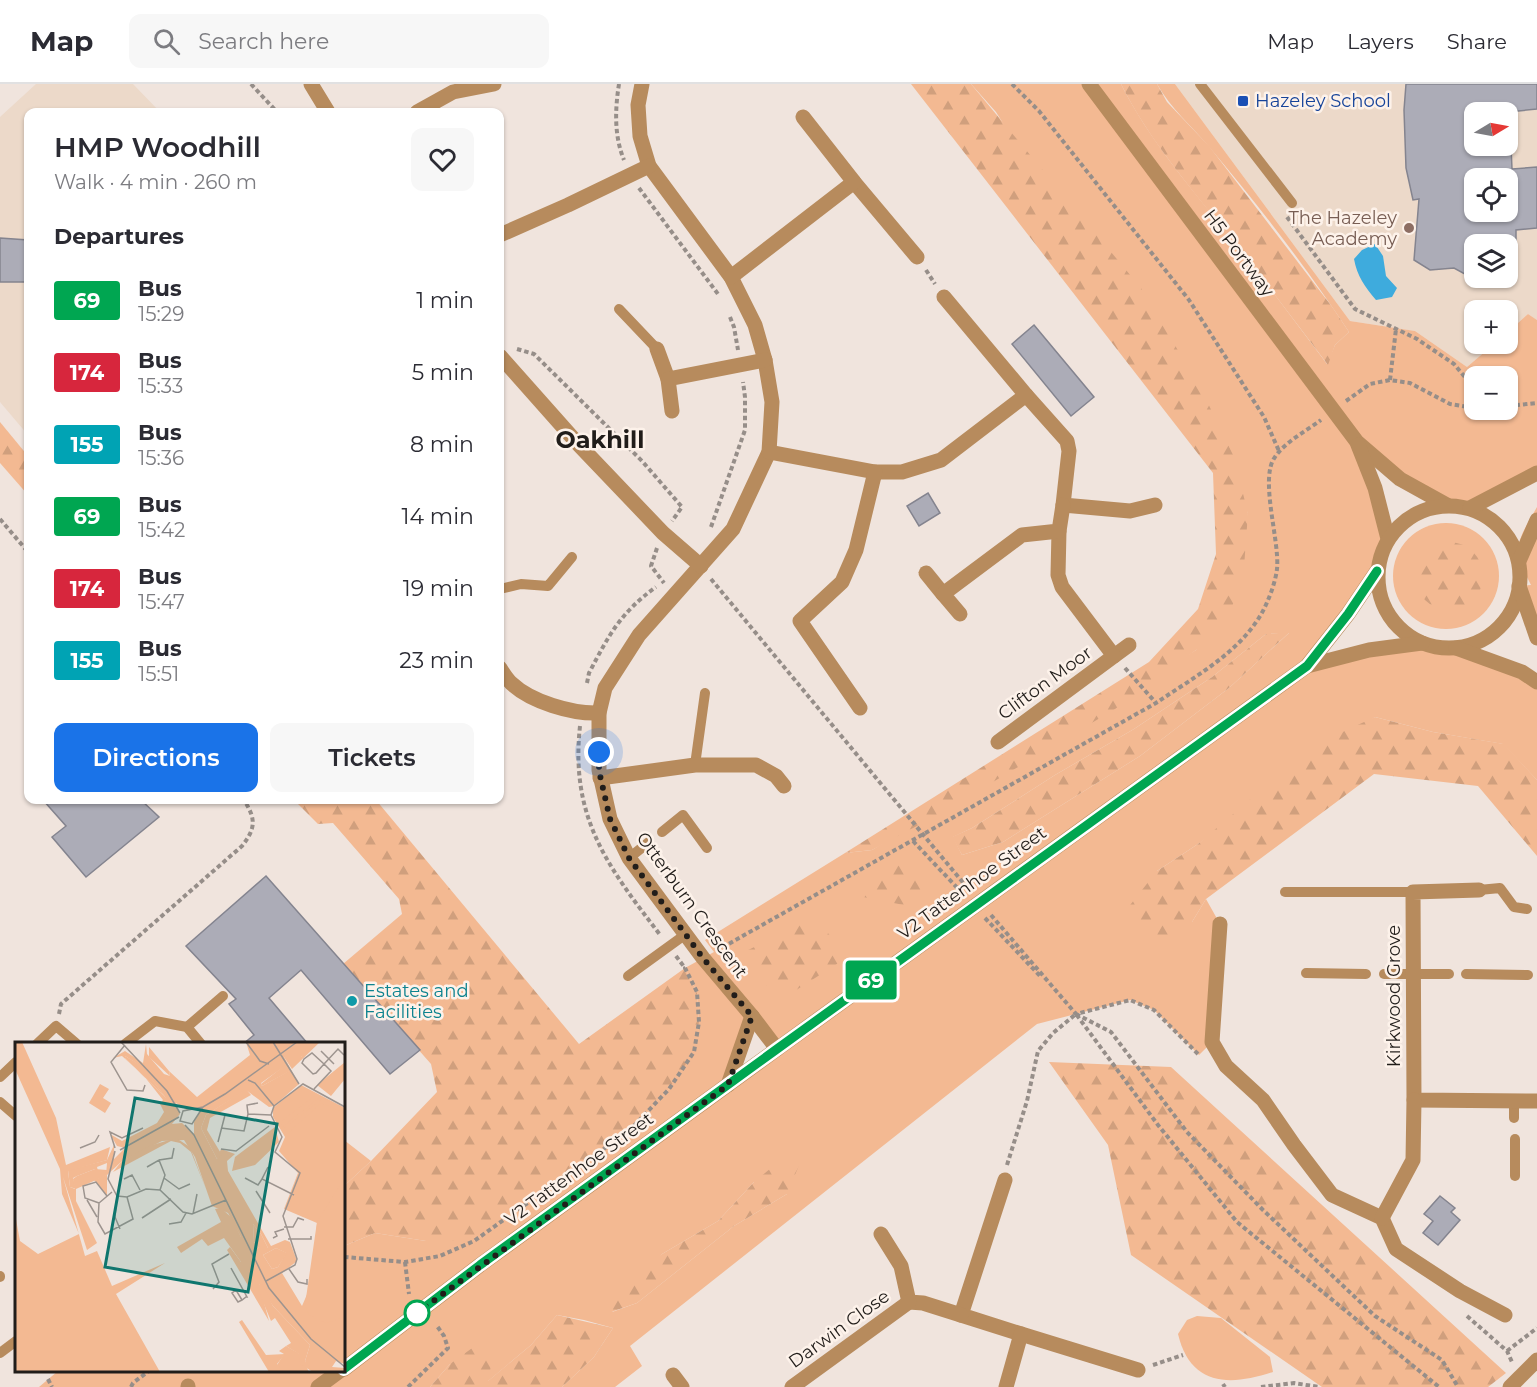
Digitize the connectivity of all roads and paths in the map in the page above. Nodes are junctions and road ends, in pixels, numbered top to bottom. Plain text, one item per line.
1 (251, 84) edge
2 (311, 84) edge
3 (494, 84) edge
4 (619, 84) edge
5 (642, 84) edge
6 (1012, 84) edge
7 (1200, 84) edge
8 (1090, 85) edge
9 (273, 108) edge
10 (326, 108) edge
11 (424, 108) edge
12 (803, 117) dead end
13 (649, 166) junction
14 (631, 176) junction
15 (854, 182) junction
16 (1292, 203) dead end
17 (1285, 215) dead end
18 (504, 233) edge
19 (917, 256) joint
20 (731, 277) junction
21 (720, 297) dead end
22 (944, 297) joint
23 (726, 307) dead end
24 (619, 309) dead end
25 (1396, 329) junction
26 (657, 349) joint
27 (505, 352) edge
28 (765, 360) junction
29 (741, 364) junction
30 (1464, 376) edge
31 (668, 379) junction
32 (1390, 380) junction
33 (1026, 395) junction
34 (1537, 403) edge
35 (1342, 404) dead end
36 (1518, 405) edge
37 (1464, 406) edge
38 (672, 411) dead end
39 (1324, 418) dead end
40 (1353, 437) junction
41 (769, 452) junction
42 (1279, 452) junction
43 (875, 472) junction
44 (1537, 473) edge
45 (1063, 505) junction
46 (1155, 505) dead end
47 (1447, 505) junction
48 (1470, 508) junction
49 (0, 519) edge
50 (1537, 520) edge
51 (711, 529) dead end
52 (1059, 531) junction
53 (663, 533) junction
54 (1388, 539) junction
55 (24, 547) edge
56 (572, 557) dead end
57 (1519, 561) junction
58 (717, 570) dead end
59 (1377, 571) junction
60 (705, 572) junction
61 (926, 573) dead end
62 (664, 582) dead end
63 (701, 586) dead end
64 (1519, 586) junction
65 (504, 588) edge
66 (943, 594) junction
67 (960, 614) dead end
68 (1537, 638) edge
69 (1422, 643) junction
70 (1129, 645) dead end
71 (1456, 648) junction
72 (1114, 656) junction
73 (1307, 666) junction
74 (504, 673) edge
75 (1537, 682) edge
76 (705, 693) dead end
77 (1156, 703) junction
78 (860, 708) dead end
79 (599, 713) junction
80 (998, 742) dead end
81 (695, 765) junction
82 (600, 777) junction
83 (784, 786) dead end
84 (246, 804) edge
85 (662, 832) dead end
86 (922, 836) junction
87 (913, 841) junction
88 (649, 842) dead end
89 (707, 848) dead end
90 (629, 858) junction
91 (1479, 890) joint
92 (1285, 892) dead end
93 (1413, 892) junction
94 (976, 898) dead end
95 (970, 902) dead end
96 (984, 907) dead end
97 (1527, 909) dead end
98 (978, 910) dead end
99 (1220, 924) dead end
100 (686, 934) junction
101 (709, 952) junction
102 (1306, 973) dead end
103 (1413, 973) junction
104 (1366, 974) dead end
105 (1384, 974) dead end
106 (1449, 974) dead end
107 (1466, 974) dead end
108 (1528, 975) dead end
109 (628, 976) dead end
110 (223, 996) dead end
111 (1076, 1014) junction
112 (752, 1016) junction
113 (56, 1026) junction
114 (187, 1027) junction
115 (39, 1042) edge
116 (75, 1042) edge
117 (127, 1042) edge
118 (199, 1042) edge
119 (777, 1049) junction
120 (1199, 1055) dead end
121 (15, 1063) edge
122 (0, 1077) edge
123 (728, 1085) junction
124 (1414, 1100) junction
125 (1514, 1101) junction
126 (1537, 1101) edge
127 (0, 1102) edge
128 (15, 1115) edge
129 (1515, 1118) dead end
130 (1515, 1138) dead end
131 (1515, 1176) dead end
132 (1005, 1180) joint
133 (1382, 1218) junction
134 (881, 1234) dead end
135 (346, 1257) edge
136 (405, 1262) junction
137 (409, 1294) dead end
138 (909, 1302) junction
139 (1465, 1314) dead end
140 (961, 1315) junction
141 (1505, 1315) dead end
142 (437, 1326) dead end
143 (1537, 1328) edge
144 (1021, 1334) junction
145 (15, 1342) edge
146 (1507, 1351) junction
147 (0, 1353) edge
148 (1183, 1355) dead end
149 (1537, 1360) edge
150 (345, 1368) edge
151 (1138, 1370) joint
152 (149, 1372) edge
153 (339, 1372) edge
154 (1520, 1375) junction
155 (48, 1379) dead end
156 (52, 1387) edge
157 (131, 1387) edge
158 (318, 1387) edge
159 (408, 1387) edge
160 (792, 1387) edge
161 (1006, 1387) edge
162 (1261, 1387) edge
163 (1319, 1387) edge
164 (1439, 1387) edge
165 (1458, 1387) edge
166 (1509, 1387) edge

1 - 9 path
2 - 10 street
3 - 11 street
4 - 14 path
5 - 13 street, Otterburn Crescent
6 - 42 path
7 - 16 lane
8 - 40 street, H5 Portway
12 - 15 street
13 - 14 street
13 - 20 street, Otterburn Crescent
14 - 18 street
14 - 21 path
15 - 19 street
15 - 20 street
17 - 25 path
19 - 22 path
20 - 28 street, Otterburn Crescent
22 - 33 street, Clifton Moor
23 - 29 path
24 - 26 lane
25 - 30 path
25 - 32 path
26 - 31 street
27 - 53 street
27 - 53 path
28 - 29 street
28 - 41 street, Otterburn Crescent
29 - 31 street
29 - 51 path
31 - 38 street
32 - 35 path
32 - 37 path
33 - 43 street
33 - 45 street, Clifton Moor
34 - 36 path
39 - 42 path
40 - 47 street, H5 Portway
40 - 54 street, H5 Portway
41 - 43 street
41 - 60 street, Otterburn Crescent
42 - 77 path
43 - 78 street
44 - 48 street
45 - 46 street
45 - 52 street, Clifton Moor
47 - 48 street
47 - 54 street
48 - 57 street
49 - 55 path
50 - 57 street
52 - 66 street
52 - 72 street, Clifton Moor
53 - 60 street
53 - 62 path
54 - 59 street
56 - 65 lane
57 - 64 street
58 - 60 path
59 - 69 street
59 - 73 street, V2 Tattenhoe Street
60 - 63 path
60 - 79 street, Otterburn Crescent
60 - 86 path
61 - 66 street
64 - 68 street
64 - 71 street
66 - 67 street
69 - 71 street
69 - 73 street, V2 Tattenhoe Street
70 - 72 street, Clifton Moor
71 - 75 street
72 - 77 path
72 - 80 street, Clifton Moor
73 - 119 street, V2 Tattenhoe Street
74 - 79 street
76 - 81 lane
77 - 86 path
79 - 82 street, Otterburn Crescent
81 - 82 street
81 - 83 street
82 - 90 street, Otterburn Crescent
84 - 113 path
85 - 89 lane
86 - 87 path
86 - 94 path
87 - 95 path
87 - 101 path
88 - 90 lane
90 - 100 street, Otterburn Crescent
91 - 93 street
91 - 97 lane
92 - 93 lane
93 - 103 street, Kirkwood Grove
96 - 111 path
98 - 111 path
99 - 133 street
100 - 101 street, Otterburn Crescent
100 - 109 lane
101 - 112 street, Otterburn Crescent
101 - 136 path
102 - 104 lane
103 - 105 lane
103 - 106 lane
103 - 124 street, Kirkwood Grove
107 - 108 lane
110 - 114 lane
111 - 120 path
111 - 132 path
111 - 164 path
111 - 165 path
112 - 119 street, Otterburn Crescent
112 - 123 street
113 - 115 lane
113 - 116 lane
114 - 117 lane
114 - 118 lane
119 - 123 street, V2 Tattenhoe Street
121 - 122 lane
123 - 150 street, V2 Tattenhoe Street
124 - 125 street
124 - 133 street, Kirkwood Grove
125 - 126 street
125 - 129 lane
127 - 128 lane
130 - 131 lane
132 - 140 street
133 - 141 street
134 - 138 street, Darwin Close
135 - 136 path
136 - 137 path
138 - 140 street, Darwin Close
138 - 160 street, Darwin Close
139 - 146 path
140 - 144 street, Darwin Close
142 - 159 path
143 - 146 path
144 - 151 street, Darwin Close
144 - 161 street
145 - 147 lane
146 - 154 path
148 - 151 path
149 - 154 street
152 - 157 path
153 - 158 street, V2 Tattenhoe Street
154 - 166 street
155 - 156 path
162 - 163 path

